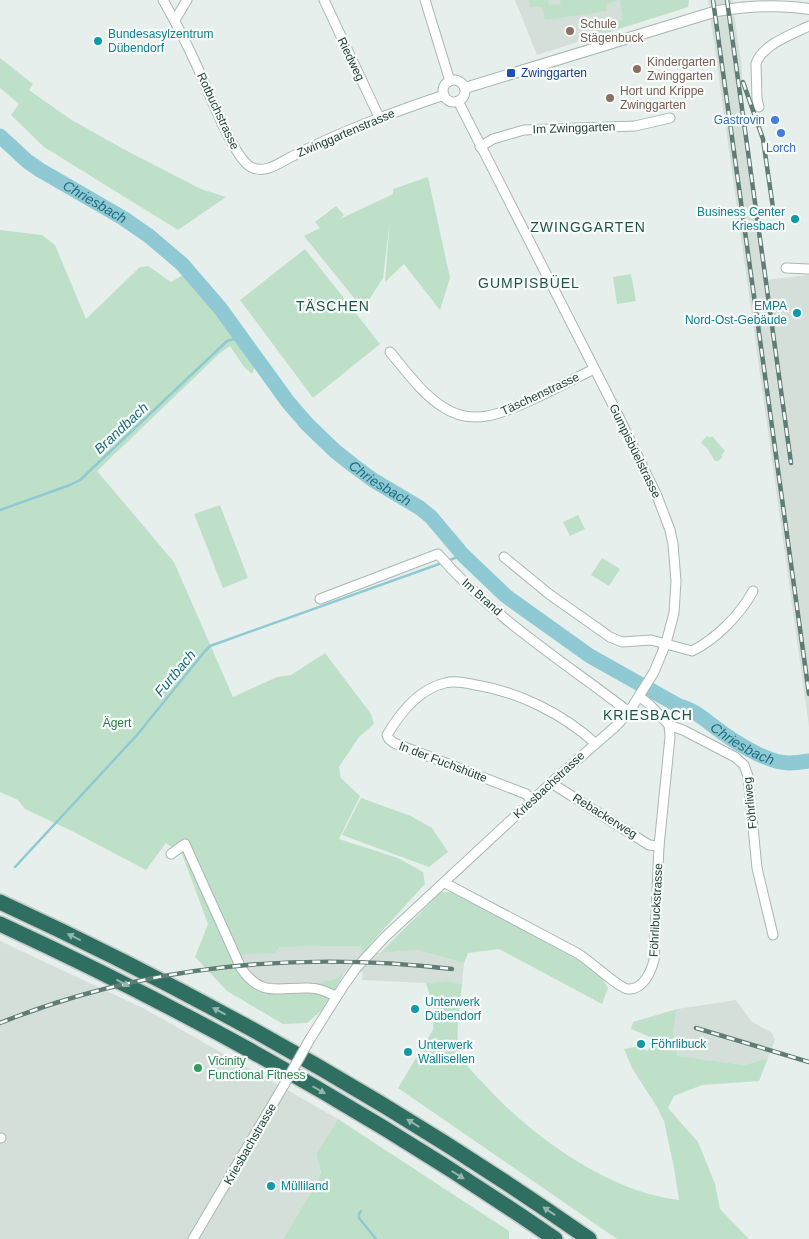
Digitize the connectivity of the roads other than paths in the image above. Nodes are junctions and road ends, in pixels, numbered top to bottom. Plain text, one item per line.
1 (164, 0) edge
2 (186, 0) edge
3 (324, 0) edge
4 (425, 0) edge
5 (809, 10) edge
6 (175, 20) junction
7 (809, 26) edge
8 (450, 81) junction
9 (464, 88) junction
10 (444, 95) junction
11 (458, 102) junction
12 (759, 107) dead end
13 (379, 117) junction
14 (670, 118) dead end
15 (480, 147) junction
16 (250, 167) joint
17 (786, 268) dead end
18 (809, 269) edge
19 (390, 352) dead end
20 (594, 369) junction
21 (504, 557) dead end
22 (753, 591) dead end
23 (320, 599) dead end
24 (666, 643) junction
25 (641, 695) junction
26 (629, 712) junction
27 (669, 725) junction
28 (595, 743) junction
29 (552, 782) junction
30 (532, 800) junction
31 (659, 846) junction
32 (171, 854) dead end
33 (445, 883) junction
34 (0, 902) edge
35 (0, 924) edge
36 (773, 935) dead end
37 (335, 996) junction
38 (193, 1239) edge
39 (555, 1239) edge
40 (590, 1239) edge

1 - 6 street, Rotbuchstrasse
2 - 6 street
3 - 13 street, Riedweg
4 - 8 street
5 - 9 street
6 - 16 street, Rotbuchstrasse
7 - 12 street
8 - 9 street
8 - 10 street
9 - 11 street
10 - 11 street
10 - 13 street, Zwinggartenstrasse
11 - 15 street, Gumpisbüelstrasse
13 - 16 street, Zwinggartenstrasse
14 - 15 street, Im Zwinggarten
15 - 20 street, Gumpisbüelstrasse
17 - 18 street
19 - 20 street, Täschenstrasse
20 - 24 street, Gumpisbüelstrasse
21 - 24 street
22 - 24 street
23 - 26 street, Im Brand
24 - 25 street, Kriesbachstrasse
25 - 26 street, Kriesbachstrasse
25 - 27 street, Föhrliweg
26 - 28 street, Kriesbachstrasse
27 - 31 street, Föhrlibuckstrasse
27 - 36 street, Föhrliweg
28 - 29 street, Kriesbachstrasse
28 - 30 street, In der Fuchshütte
29 - 30 street, Kriesbachstrasse
29 - 31 street, Rebackerweg
30 - 33 street, Kriesbachstrasse
31 - 33 street, Föhrlibuckstrasse
32 - 37 street
33 - 37 street, Kriesbachstrasse
40 -> 34 highway
35 -> 39 highway
37 - 38 street, Kriesbachstrasse, bridge

